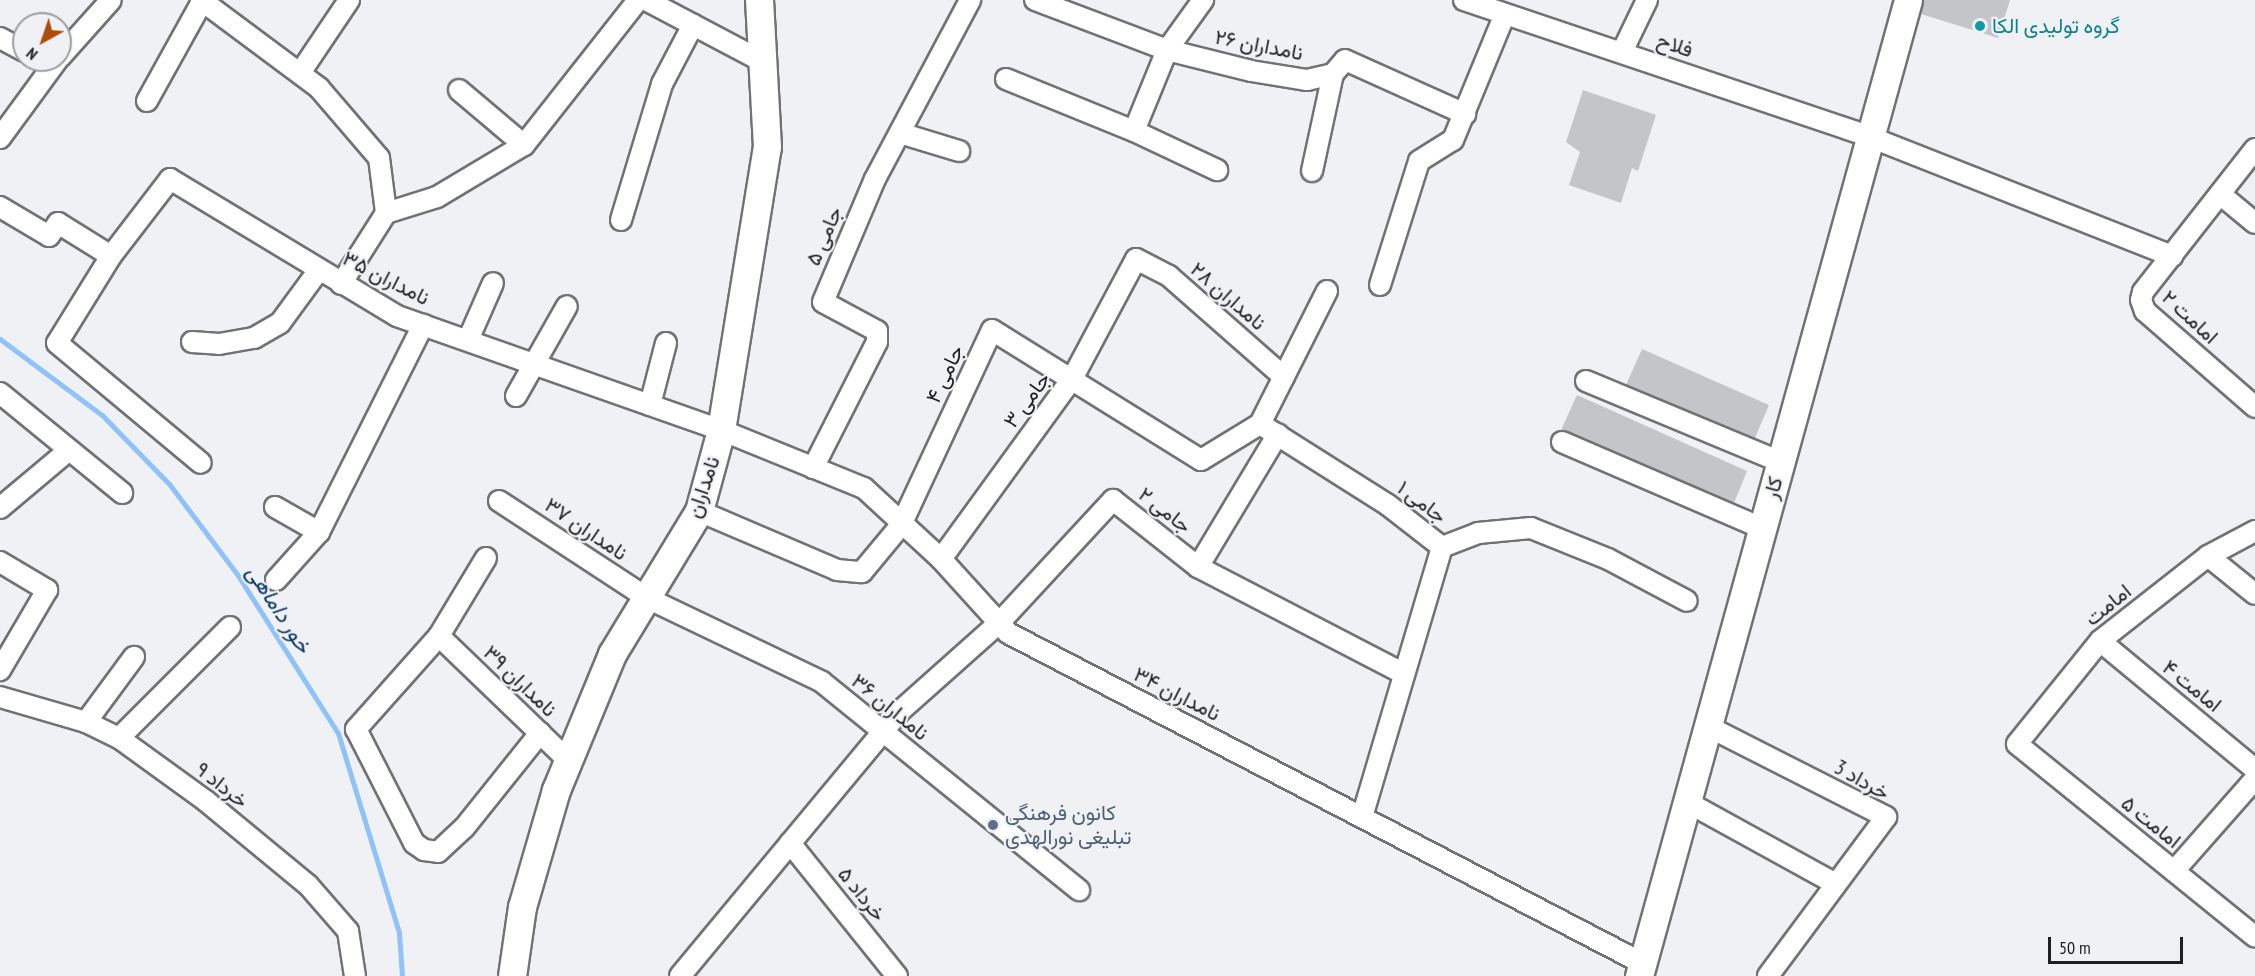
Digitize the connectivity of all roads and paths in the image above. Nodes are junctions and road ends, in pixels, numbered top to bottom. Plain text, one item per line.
1 (111, 0) edge
2 (203, 0) edge
3 (349, 0) edge
4 (638, 0) edge
5 (646, 0) edge
6 (759, 0) edge
7 (970, 0) edge
8 (1035, 0) edge
9 (1203, 0) edge
10 (1464, 0) edge
11 (1647, 0) edge
12 (1908, 0) edge
13 (1505, 14) junction
14 (693, 25) junction
15 (72, 40) edge
16 (1167, 50) junction
17 (1622, 52) junction
18 (760, 60) junction
19 (44, 72) edge
20 (300, 73) junction
21 (1333, 74) junction
22 (1006, 79) dead end
23 (459, 90) dead end
24 (147, 101) dead end
25 (1466, 114) junction
26 (3, 128) edge
27 (1134, 131) junction
28 (900, 133) junction
29 (1870, 137) junction
30 (524, 145) junction
31 (2255, 149) edge
32 (958, 151) dead end
33 (1217, 170) dead end
34 (1312, 171) dead end
35 (2220, 194) junction
36 (0, 207) edge
37 (386, 213) junction
38 (621, 220) dead end
39 (2255, 224) edge
40 (111, 256) junction
41 (2172, 256) junction
42 (1136, 259) joint
43 (318, 271) junction
44 (493, 283) dead end
45 (340, 284) junction
46 (1380, 285) dead end
47 (1327, 291) dead end
48 (567, 306) dead end
49 (423, 325) junction
50 (468, 340) junction
51 (192, 342) dead end
52 (666, 343) dead end
53 (536, 364) junction
54 (1284, 377) junction
55 (1072, 379) junction
56 (1586, 381) dead end
57 (0, 393) edge
58 (516, 396) dead end
59 (650, 405) junction
60 (2255, 407) edge
61 (1260, 424) junction
62 (721, 430) junction
63 (1278, 434) junction
64 (1562, 442) dead end
65 (69, 450) junction
66 (1780, 462) junction
67 (201, 463) dead end
68 (813, 468) junction
69 (122, 493) dead end
70 (499, 501) dead end
71 (275, 507) dead end
72 (0, 508) edge
73 (699, 511) junction
74 (901, 525) junction
75 (1762, 528) junction
76 (2255, 531) edge
77 (319, 532) junction
78 (1442, 547) junction
79 (2208, 556) junction
80 (486, 558) dead end
81 (941, 560) junction
82 (0, 562) edge
83 (1198, 567) junction
84 (276, 580) dead end
85 (2255, 594) edge
86 (647, 598) junction
87 (1687, 602) dead end
88 (999, 623) junction
89 (230, 627) dead end
90 (439, 636) junction
91 (2100, 641) junction
92 (134, 657) dead end
93 (0, 670) edge
94 (1404, 674) junction
95 (0, 697) edge
96 (86, 722) junction
97 (1707, 726) junction
98 (882, 732) junction
99 (540, 733) junction
100 (119, 738) junction
101 (2017, 744) joint
102 (568, 760) junction
103 (2255, 769) edge
104 (2255, 778) edge
105 (1687, 802) junction
106 (1362, 817) junction
107 (790, 843) junction
108 (2174, 871) junction
109 (1836, 884) junction
110 (1079, 891) dead end
111 (2255, 937) edge
112 (1641, 969) edge
113 (355, 976) edge
114 (512, 976) edge
115 (680, 976) edge
116 (897, 976) edge
117 (1768, 976) edge

1 - 15 street
2 - 20 street
2 - 24 street
3 - 20 street
4 - 30 street
5 - 14 street
6 - 18 street, نامداران
7 - 28 street, جامی ۵
8 - 16 street, نامداران ۲۶
9 - 16 street
10 - 13 street, فلاح
11 - 17 street
12 - 29 street, کار
13 - 17 street, فلاح
13 - 25 street
14 - 18 street
14 - 38 street
16 - 21 street, نامداران ۲۶
16 - 27 street
17 - 29 street, فلاح
18 - 62 street, نامداران
19 - 26 street
20 - 37 street
21 - 25 street, نامداران ۲۶
21 - 34 street
22 - 27 street
23 - 30 street
25 - 46 street
27 - 33 street
28 - 32 street
28 - 68 street, جامی ۵
29 - 41 street, فلاح
29 - 66 street, کار
30 - 37 street
31 - 35 street, امامت ۲
35 - 39 street
35 - 41 street, امامت ۲
36 - 40 street
37 - 45 street
40 - 43 street, نامداران ۳۵
40 - 67 street, نامداران ۳۵
41 - 60 street, امامت ۲
42 - 54 street, نامداران ۲۸
42 - 55 street, جامی ۳
43 - 45 street, نامداران ۳۵
43 - 51 street
44 - 50 street
45 - 49 street, نامداران ۳۵
47 - 54 street
48 - 53 street
49 - 50 street, نامداران ۳۵
49 - 77 street
50 - 53 street, نامداران ۳۵
52 - 59 street
53 - 58 street
53 - 59 street, نامداران ۳۵
54 - 61 street
55 - 61 street
55 - 74 street, جامی ۴
55 - 81 street, جامی ۳
56 - 66 street
57 - 65 street
59 - 62 street, نامداران ۳۵
61 - 63 street, جامی ۱
62 - 68 street, نامداران ۳۴
62 - 73 street, نامداران
63 - 78 street, جامی ۱
63 - 83 street, جامی ۲
64 - 75 street
65 - 69 street
65 - 72 street
66 - 75 street, کار
68 - 74 street, نامداران ۳۴
70 - 86 street, نامداران ۳۷
71 - 77 street
73 - 74 street
73 - 86 street, نامداران
74 - 81 street, نامداران ۳۴
75 - 97 street, کار
76 - 79 street, امامت
77 - 84 street
78 - 87 street
78 - 94 street, جامی ۱
79 - 85 street
79 - 91 street, امامت
80 - 90 street
81 - 88 street, نامداران ۳۴
82 - 93 street
83 - 88 street, جامی ۲
83 - 94 street
86 - 98 street, نامداران ۳۶
86 - 102 street, نامداران
88 - 98 street
88 - 106 street, نامداران ۳۴
89 - 100 street
90 - 99 street, نامداران ۳۹
90 - 99 street
91 - 101 street, امامت
91 - 103 street, امامت ۴
92 - 96 street
94 - 106 street, جامی ۱
95 - 96 street, خرداد ۹
96 - 100 street, خرداد ۹
97 - 105 street, کار
97 - 109 street, خرداد 3
98 - 107 street
98 - 110 street, نامداران ۳۶
99 - 102 street, نامداران ۳۹
100 - 113 street, خرداد ۹
101 - 108 street, امامت ۵
102 - 114 street, نامداران
104 - 108 street
105 - 109 street
105 - 112 street, کار
106 - 112 street, نامداران ۳۴
107 - 115 street
107 - 116 street, خرداد ۵
108 - 111 street, امامت ۵
109 - 117 street, خرداد 3

